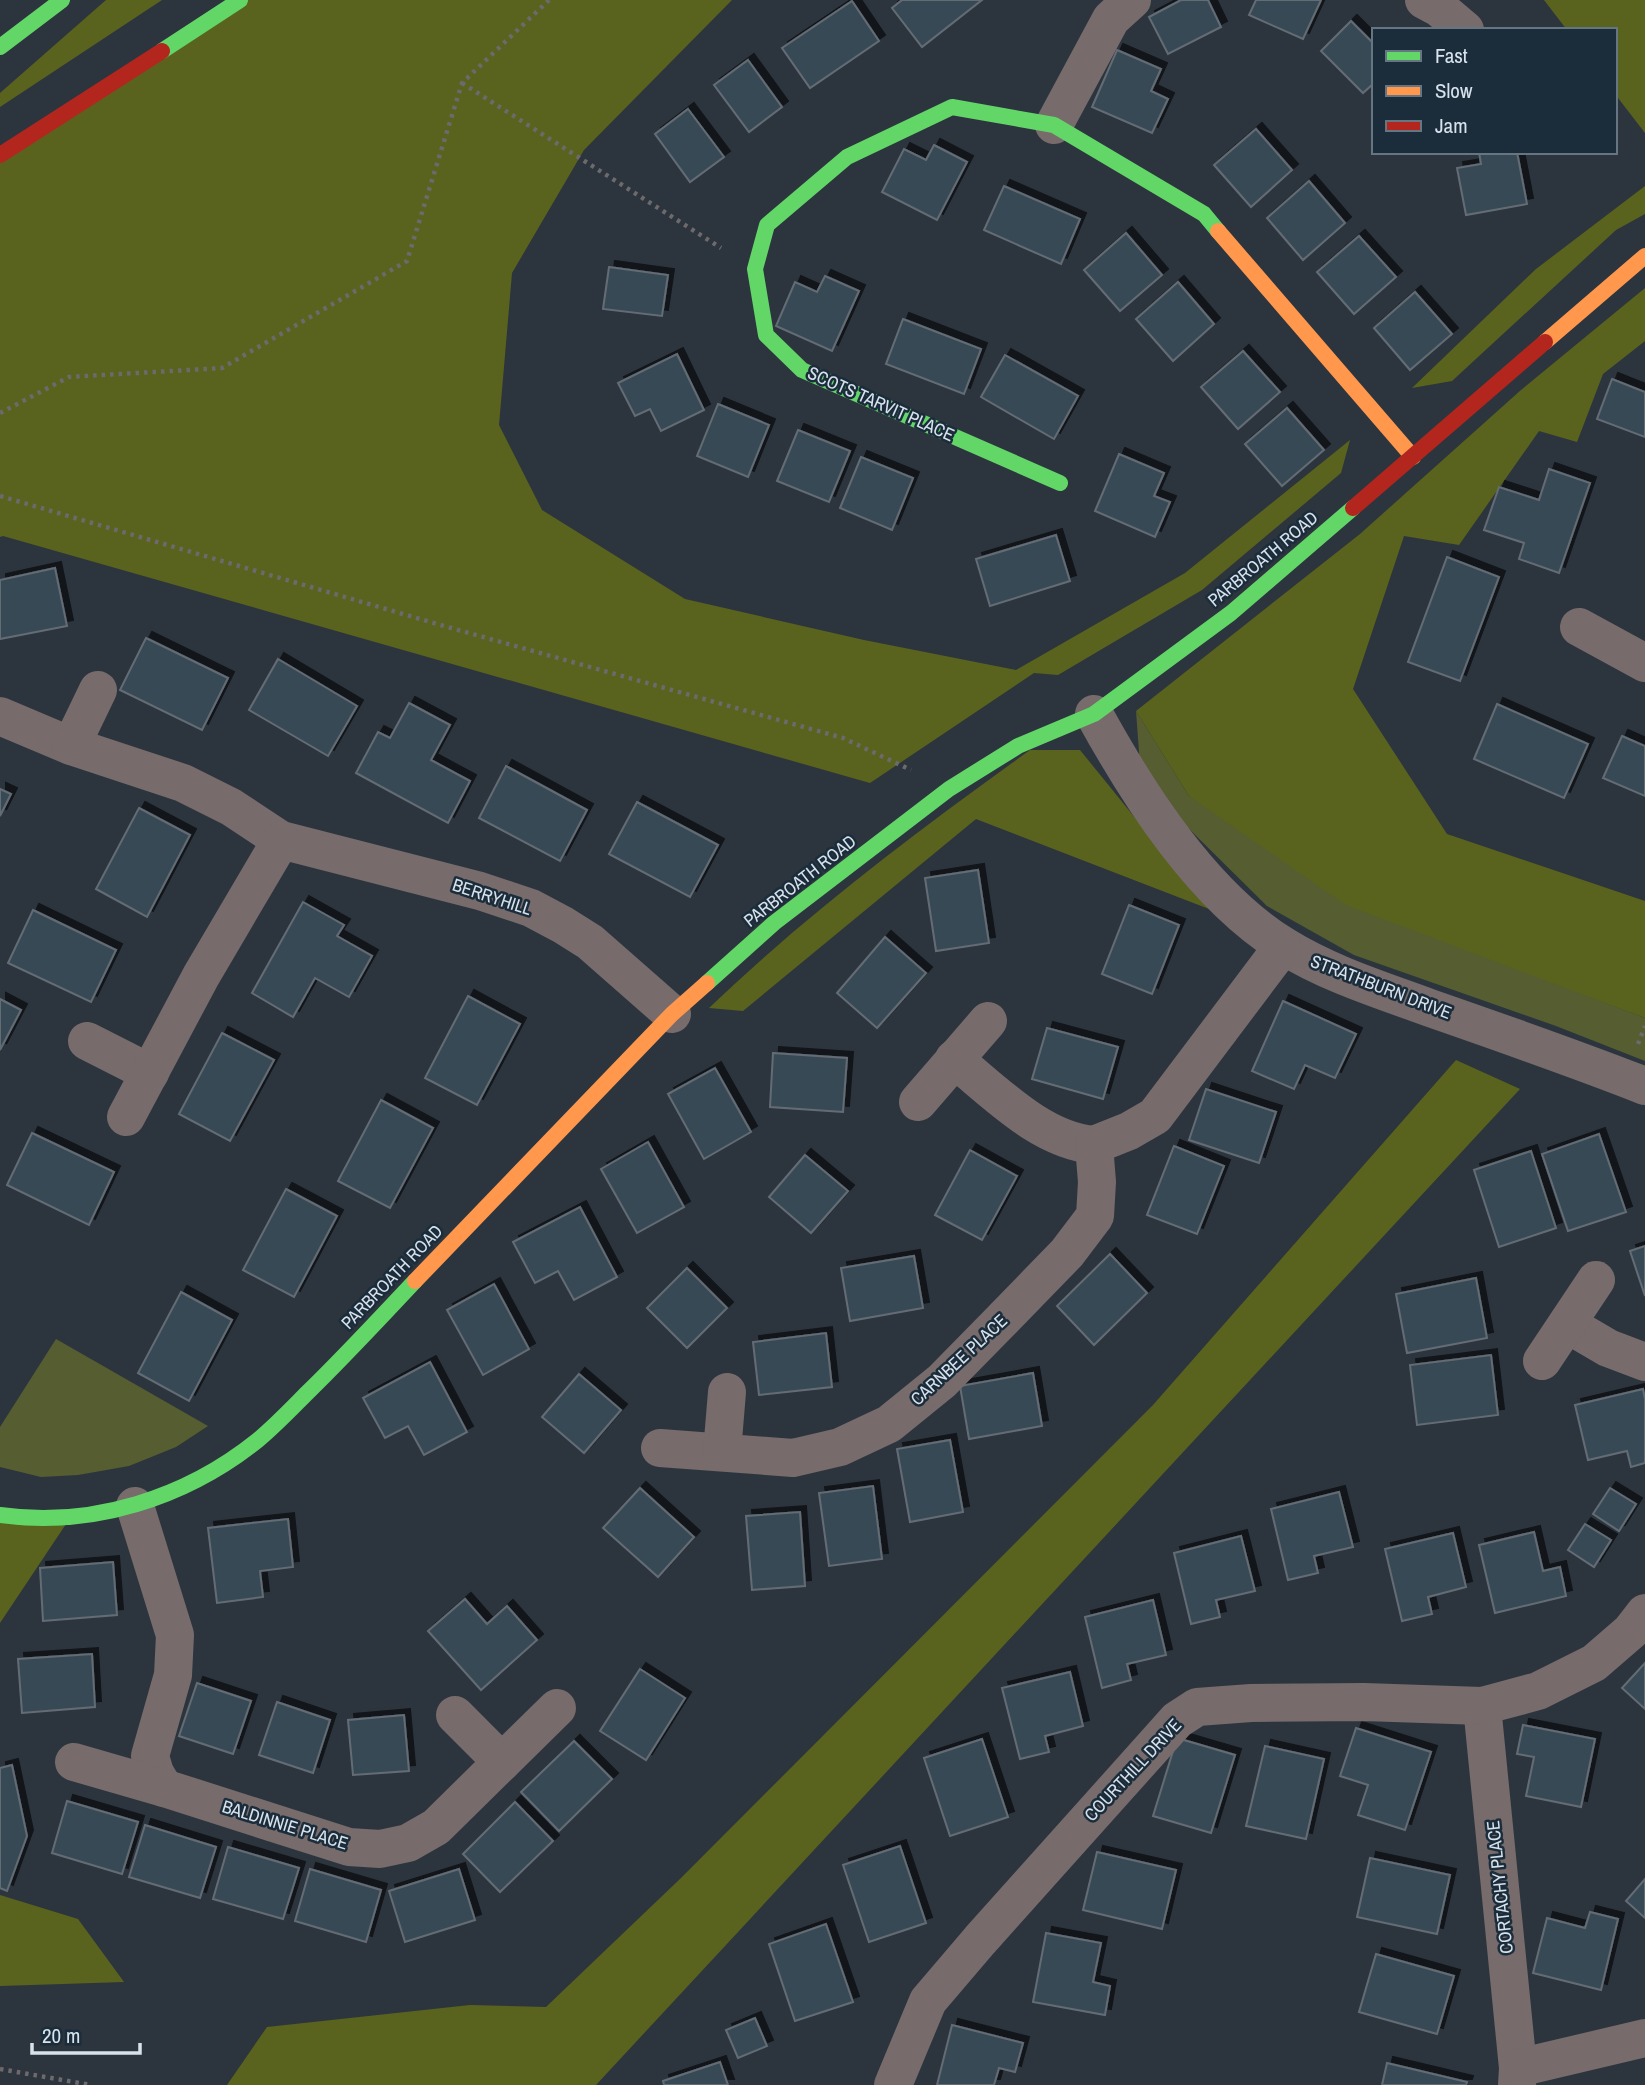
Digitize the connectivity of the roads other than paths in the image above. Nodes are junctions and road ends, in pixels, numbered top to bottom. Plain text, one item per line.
1 (62, 0) edge
2 (240, 0) edge
3 (1132, 0) edge
4 (1423, 0) edge
5 (1463, 28) edge
6 (0, 47) edge
7 (1054, 125) junction
8 (0, 155) edge
9 (1645, 256) edge
10 (1413, 457) junction
11 (1060, 483) dead end
12 (1579, 627) dead end
13 (1643, 655) edge
14 (98, 690) dead end
15 (1094, 715) junction
16 (0, 716) edge
17 (71, 747) junction
18 (281, 840) junction
19 (1283, 946) junction
20 (672, 1014) junction
21 (988, 1021) dead end
22 (88, 1041) dead end
23 (954, 1059) junction
24 (150, 1073) junction
25 (1645, 1086) edge
26 (918, 1102) dead end
27 (126, 1117) dead end
28 (1094, 1145) junction
29 (1596, 1280) dead end
30 (1567, 1324) junction
31 (1542, 1361) dead end
32 (1645, 1362) edge
33 (727, 1392) dead end
34 (660, 1448) dead end
35 (722, 1452) junction
36 (135, 1506) junction
37 (0, 1515) edge
38 (1645, 1613) edge
39 (1482, 1706) junction
40 (557, 1708) dead end
41 (455, 1715) dead end
42 (74, 1762) dead end
43 (502, 1762) junction
44 (164, 1787) junction
45 (1645, 2038) edge
46 (1518, 2077) edge
47 (892, 2085) edge

1 - 6 street
2 - 8 street
3 - 7 street
4 - 5 street
7 - 10 street, SCOTS TARVIT PLACE
7 - 11 street, SCOTS TARVIT PLACE
9 - 10 street, PARBROATH ROAD
10 - 15 street, PARBROATH ROAD
12 - 13 street
14 - 17 street
15 - 19 street, STRATHBURN DRIVE
15 - 20 street, PARBROATH ROAD
16 - 17 street, BERRYHILL
17 - 18 street, BERRYHILL
18 - 20 street, BERRYHILL
18 - 24 street
19 - 25 street, STRATHBURN DRIVE
19 - 28 street
20 - 36 street, PARBROATH ROAD
21 - 23 street
22 - 24 street
23 - 26 street
23 - 28 street
24 - 27 street
28 - 35 street, CARNBEE PLACE
29 - 30 street
30 - 31 street
30 - 32 street
33 - 35 street
34 - 35 street, CARNBEE PLACE
36 - 37 street, PARBROATH ROAD
36 - 44 street
38 - 39 street, COURTHILL DRIVE
39 - 46 street, CORTACHY PLACE
39 - 47 street, COURTHILL DRIVE
40 - 43 street, BALDINNIE PLACE
41 - 43 street
42 - 44 street, BALDINNIE PLACE
43 - 44 street, BALDINNIE PLACE
45 - 46 street, CORTACHY PLACE

